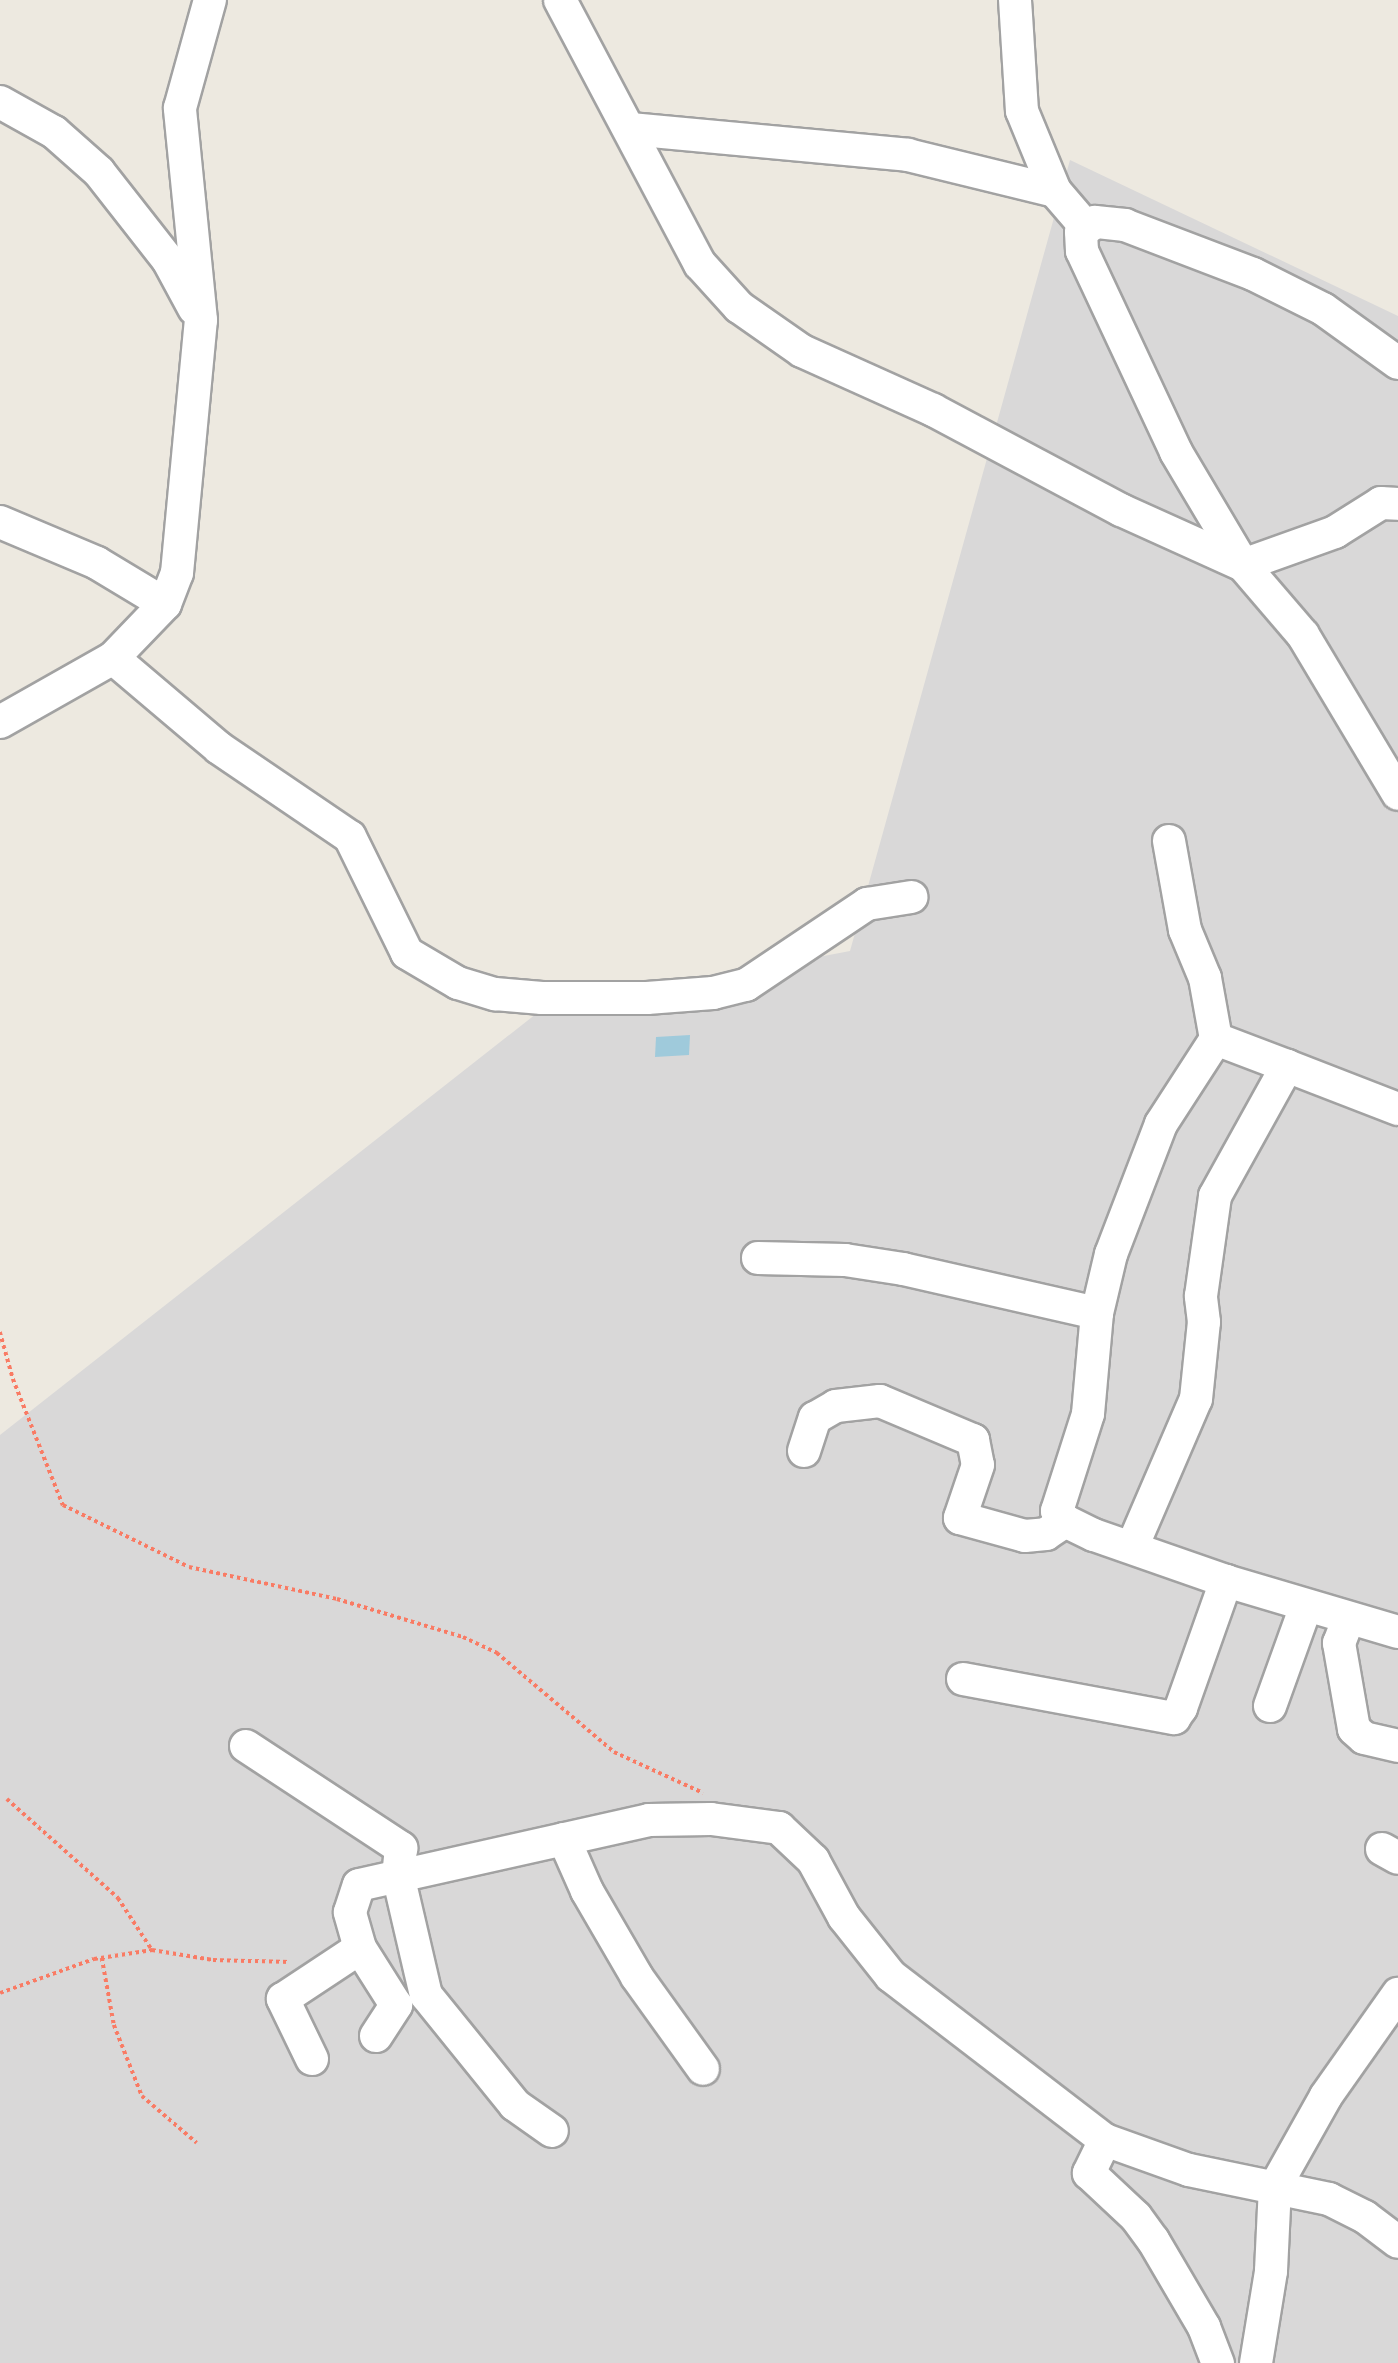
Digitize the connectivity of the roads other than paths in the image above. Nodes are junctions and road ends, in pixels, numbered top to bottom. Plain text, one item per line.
1 (210, 0) edge
2 (560, 0) edge
3 (1016, 0) edge
4 (0, 102) edge
5 (630, 129) junction
6 (1055, 191) junction
7 (1085, 226) junction
8 (201, 320) junction
9 (1398, 363) edge
10 (1398, 504) edge
11 (0, 522) edge
12 (1243, 565) junction
13 (165, 604) junction
14 (113, 658) junction
15 (2, 720) edge
16 (1398, 794) edge
17 (1169, 841) dead end
18 (911, 897) dead end
19 (1216, 1039) junction
20 (1287, 1066) junction
21 (1398, 1109) edge
22 (758, 1258) dead end
23 (1097, 1313) junction
24 (804, 1451) dead end
25 (1065, 1521) junction
26 (1133, 1545) junction
27 (1226, 1581) junction
28 (1306, 1606) junction
29 (1348, 1620) junction
30 (1398, 1632) edge
31 (963, 1679) dead end
32 (1270, 1706) dead end
33 (246, 1746) dead end
34 (1398, 1746) edge
35 (564, 1839) junction
36 (398, 1875) junction
37 (360, 1948) junction
38 (1398, 1994) edge
39 (376, 2036) dead end
40 (312, 2059) dead end
41 (703, 2069) dead end
42 (552, 2131) dead end
43 (1105, 2140) junction
44 (1275, 2187) junction
45 (1398, 2242) edge
46 (1218, 2363) edge
47 (1256, 2363) edge

1 - 8 street
2 - 5 street
3 - 6 street
4 - 8 street
5 - 6 street
5 - 12 street
6 - 7 street
7 - 9 street
7 - 12 street
8 - 13 street
10 - 12 street
11 - 13 street
12 - 16 street
13 - 14 street
14 - 15 street
14 - 18 street
17 - 19 street
19 - 20 street
19 - 23 street
20 - 21 street
20 - 26 street
22 - 23 street
23 - 25 street
24 - 25 street
25 - 26 street
26 - 27 street
27 - 28 street
27 - 31 street
28 - 29 street
28 - 32 street
29 - 30 street
29 - 34 street
33 - 36 street
35 - 36 street
35 - 41 street
35 - 43 street
36 - 37 street
36 - 42 street
37 - 39 street
37 - 40 street
38 - 44 street
43 - 44 street
43 - 46 street
44 - 45 street
44 - 47 street

